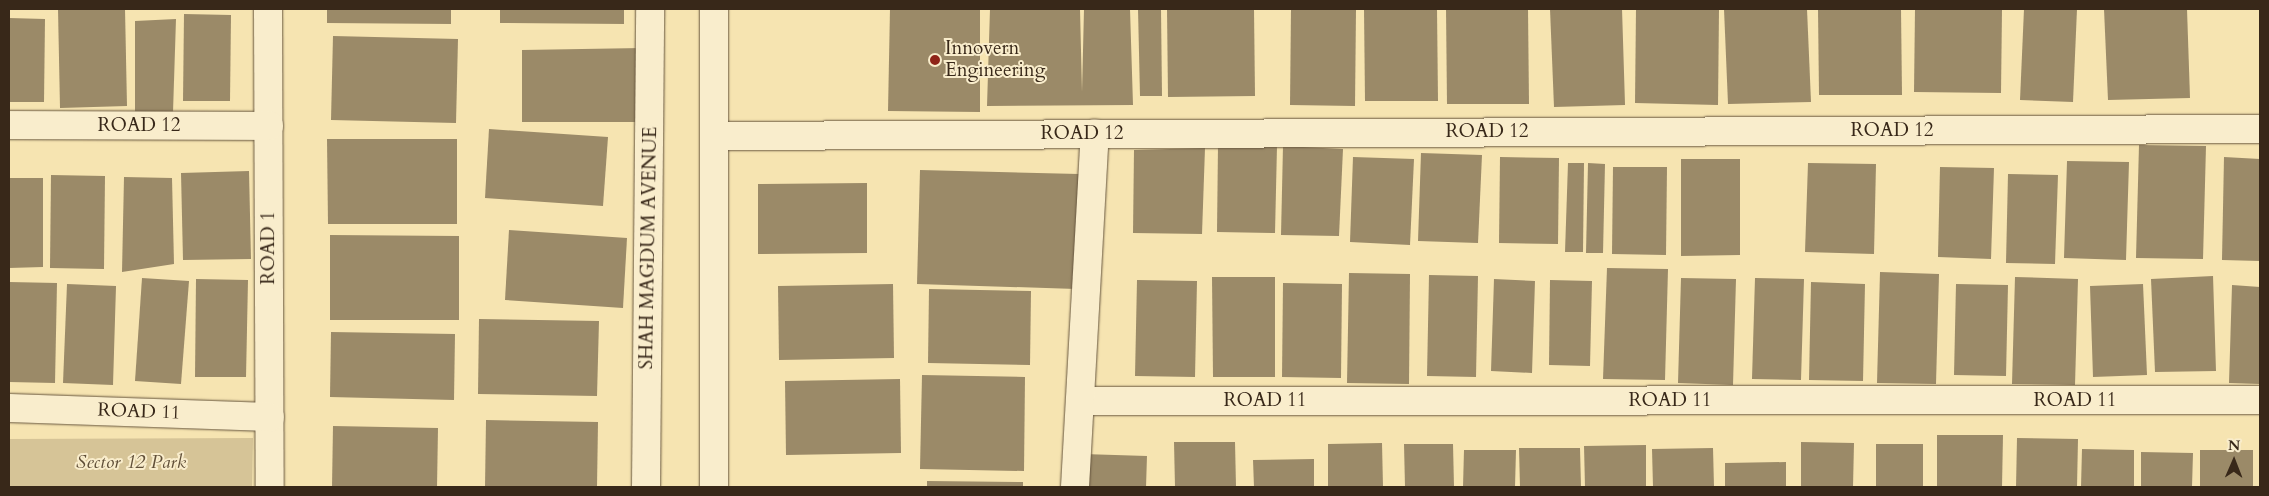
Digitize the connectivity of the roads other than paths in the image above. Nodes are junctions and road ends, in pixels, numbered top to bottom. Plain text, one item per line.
1 (268, 9) edge
2 (650, 9) edge
3 (714, 9) edge
4 (9, 125) edge
5 (269, 126) junction
6 (2260, 129) edge
7 (1095, 134) junction
8 (715, 136) junction
9 (2260, 400) edge
10 (1080, 401) junction
11 (9, 408) edge
12 (270, 417) junction
13 (270, 487) edge
14 (646, 487) edge
15 (714, 487) edge
16 (1075, 487) edge

1 - 5 street, ROAD 1
2 - 14 street, SHAH MAGDUM AVENUE
3 - 8 street
4 - 5 street, ROAD 12
5 - 12 street, ROAD 1
6 - 7 street, ROAD 12
7 - 8 street, ROAD 12
7 - 10 street
8 - 15 street
9 - 10 street, ROAD 11
10 - 16 street
11 - 12 street, ROAD 11
12 - 13 street, ROAD 1

